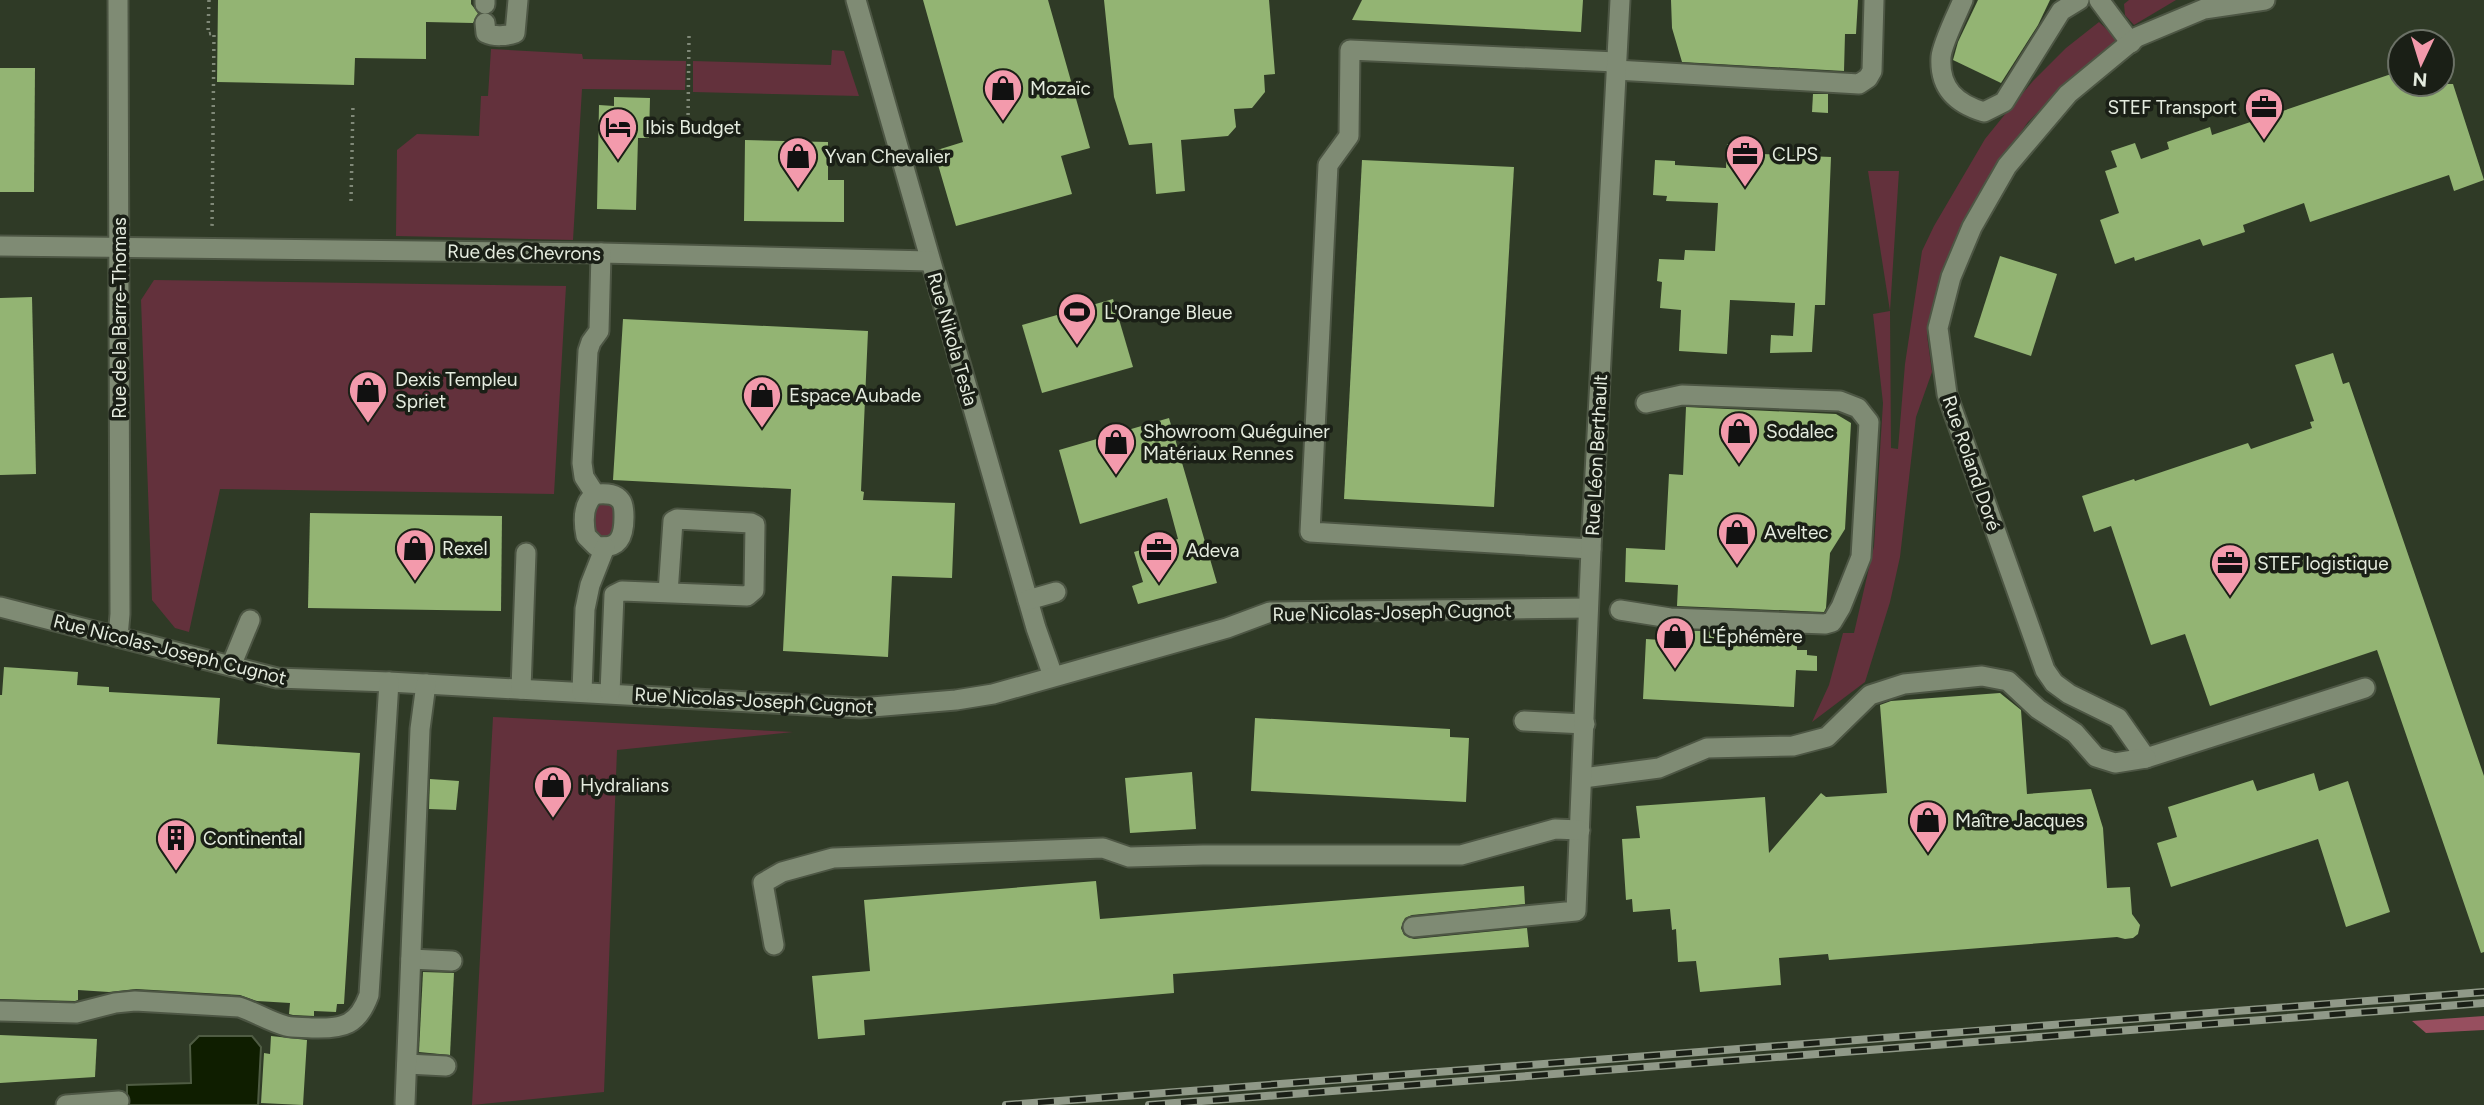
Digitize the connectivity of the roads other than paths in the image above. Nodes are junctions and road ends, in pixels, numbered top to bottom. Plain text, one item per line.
1 (118, 0) edge
2 (518, 0) edge
3 (856, 0) edge
4 (1620, 0) edge
5 (1874, 0) edge
6 (1963, 0) edge
7 (2079, 0) edge
8 (2099, 0) edge
9 (2261, 0) edge
10 (485, 9) edge
11 (2131, 43) junction
12 (1616, 66) junction
13 (0, 246) edge
14 (119, 248) junction
15 (601, 253) junction
16 (930, 261) junction
17 (1646, 402) dead end
18 (595, 494) junction
19 (604, 547) junction
20 (1591, 550) junction
21 (526, 553) dead end
22 (1056, 592) dead end
23 (668, 593) junction
24 (1028, 600) junction
25 (613, 606) junction
26 (0, 607) edge
27 (1588, 608) junction
28 (585, 609) junction
29 (1620, 610) dead end
30 (250, 620) dead end
31 (118, 637) junction
32 (231, 666) junction
33 (1053, 676) junction
34 (389, 682) junction
35 (426, 684) junction
36 (2365, 688) dead end
37 (521, 689) junction
38 (582, 692) junction
39 (610, 694) junction
40 (1524, 721) dead end
41 (1585, 724) junction
42 (2146, 758) junction
43 (1583, 778) junction
44 (1580, 830) junction
45 (1413, 927) dead end
46 (774, 946) dead end
47 (411, 959) junction
48 (452, 961) dead end
49 (0, 1011) edge
50 (407, 1064) junction
51 (446, 1066) dead end
52 (119, 1101) dead end
53 (405, 1103) dead end
54 (66, 1105) edge

1 - 14 street, Rue de la Barre-Thomas
2 - 10 street
3 - 16 street, Rue Nikola Tesla
4 - 12 street, Rue Léon Berthault
5 - 12 street
6 - 7 street
8 - 11 street
9 - 11 street, Rue Roland Doré
11 - 42 street, Rue Roland Doré
12 - 20 street, Rue Léon Berthault
12 - 20 street
13 - 14 street
14 - 15 street, Rue des Chevrons
14 - 31 street, Rue de la Barre-Thomas
15 - 16 street, Rue des Chevrons
15 - 18 street
16 - 24 street, Rue Nikola Tesla
17 - 29 street
18 - 19 street
18 - 19 street
19 - 28 street
20 - 27 street, Rue Léon Berthault
21 - 37 street
22 - 24 street
23 - 23 street
23 - 25 street
24 - 33 street, Rue Nikola Tesla
25 - 28 street
25 - 39 street
26 - 31 street, Rue Nicolas-Joseph Cugnot
27 - 33 street, Rue Nicolas-Joseph Cugnot
27 - 41 street, Rue Léon Berthault
28 - 38 street
30 - 32 street
31 - 32 street, Rue Nicolas-Joseph Cugnot
32 - 34 street, Rue Nicolas-Joseph Cugnot
33 - 39 street, Rue Nicolas-Joseph Cugnot
34 - 35 street, Rue Nicolas-Joseph Cugnot
34 - 49 street
35 - 37 street, Rue Nicolas-Joseph Cugnot
35 - 47 street
36 - 42 street
37 - 38 street, Rue Nicolas-Joseph Cugnot
38 - 39 street, Rue Nicolas-Joseph Cugnot
40 - 41 street
41 - 43 street, Rue Léon Berthault
42 - 43 street
43 - 44 street, Rue Léon Berthault
44 - 45 street, Rue Léon Berthault
44 - 46 street
47 - 48 street
47 - 50 street
50 - 51 street
50 - 53 street
52 - 54 street

